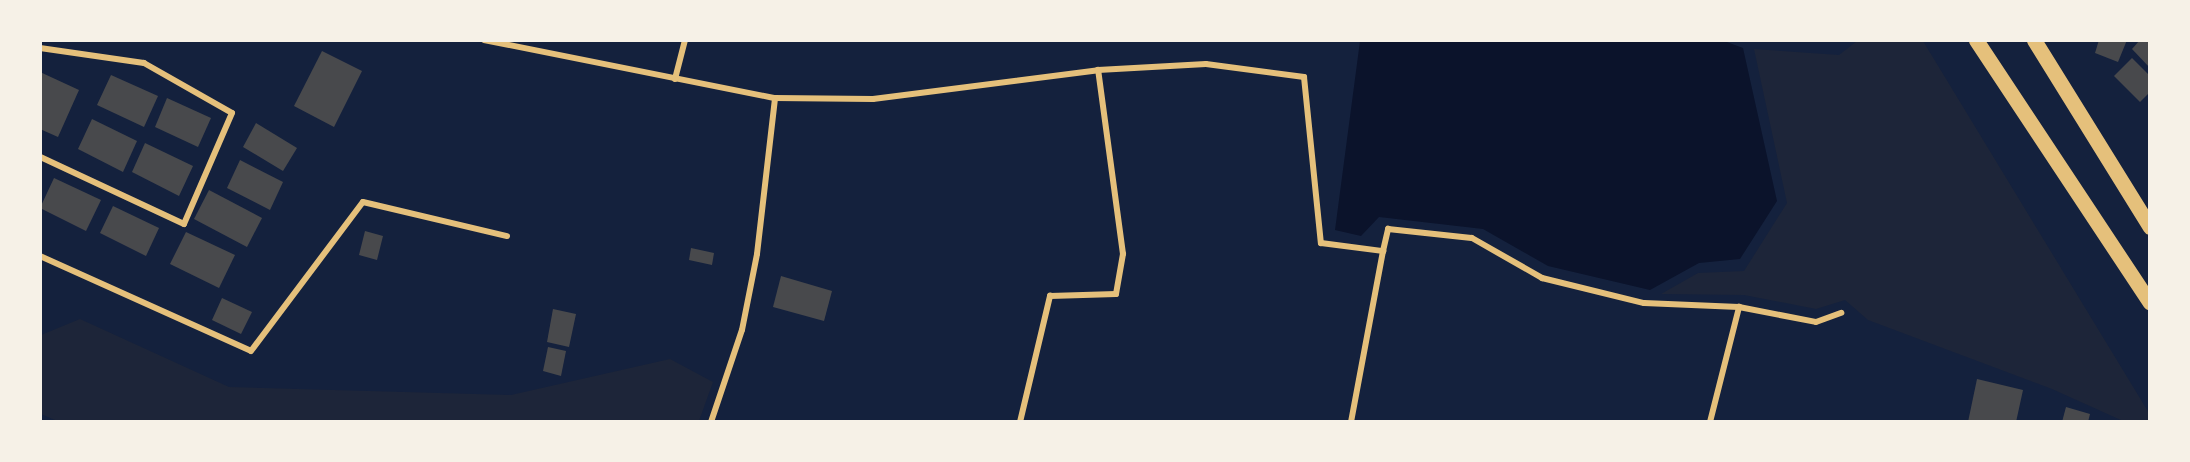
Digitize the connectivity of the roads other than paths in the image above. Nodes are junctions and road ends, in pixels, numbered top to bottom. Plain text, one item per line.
1 (484, 40) edge
2 (685, 40) edge
3 (1976, 40) edge
4 (2034, 40) edge
5 (40, 48) edge
6 (1098, 70) junction
7 (675, 79) junction
8 (775, 98) junction
9 (40, 157) edge
10 (2150, 227) edge
11 (507, 236) dead end
12 (1383, 251) junction
13 (40, 256) edge
14 (2150, 303) edge
15 (1739, 307) junction
16 (1841, 314) dead end
17 (711, 422) edge
18 (1020, 422) edge
19 (1351, 422) edge
20 (1710, 422) edge

1 - 7 street
2 - 7 street
3 - 14 main road
4 - 10 main road
5 - 9 street
6 - 8 street
6 - 12 street
6 - 18 street
7 - 8 street
8 - 17 street
11 - 13 street
12 - 15 street
12 - 19 street
15 - 16 street
15 - 20 street

